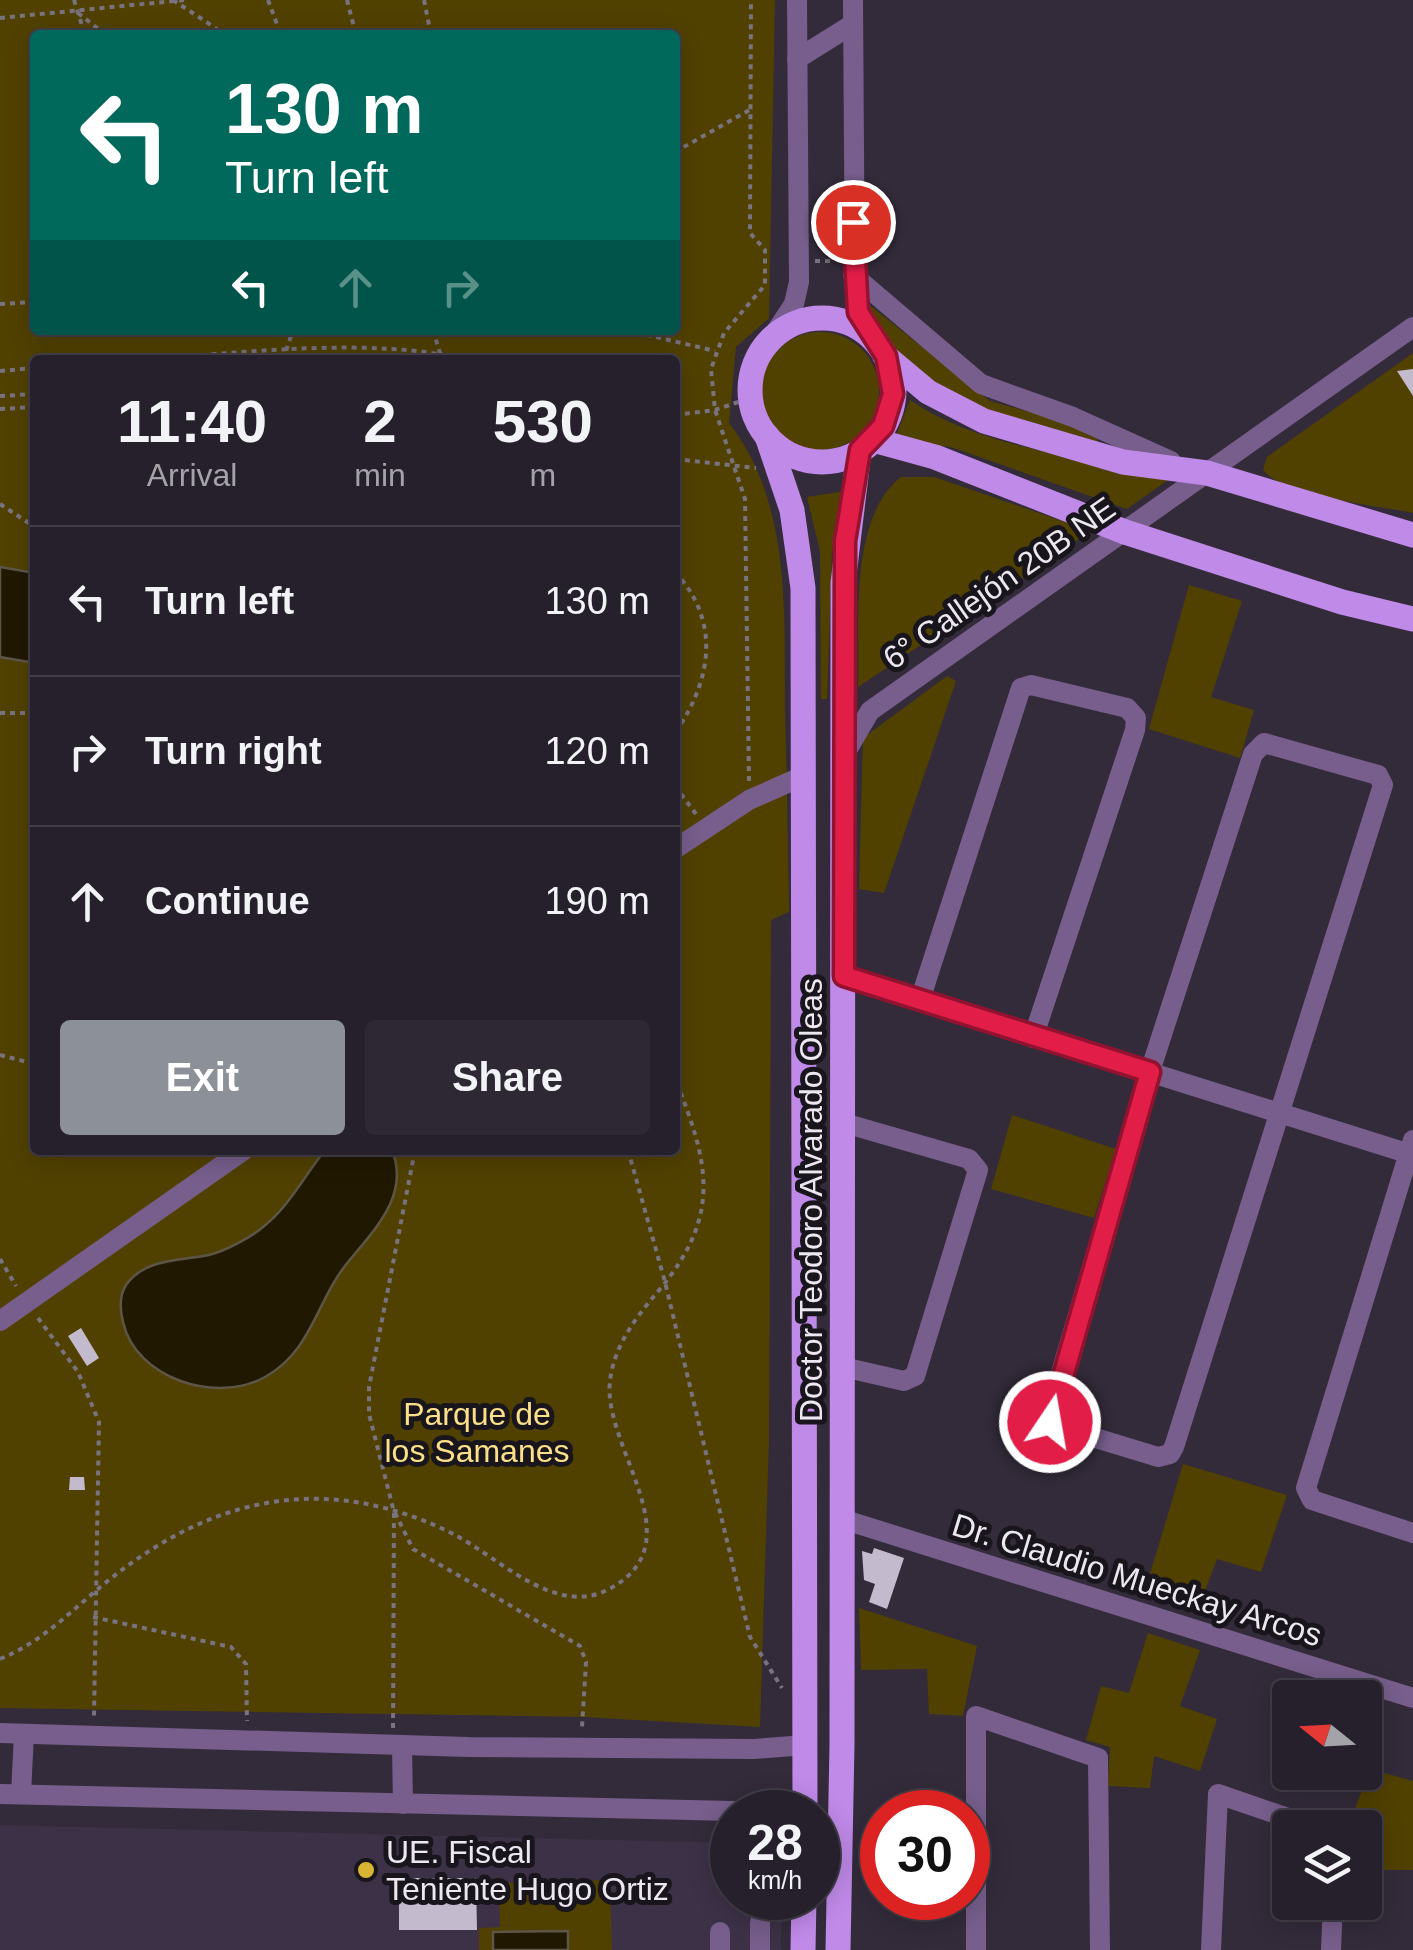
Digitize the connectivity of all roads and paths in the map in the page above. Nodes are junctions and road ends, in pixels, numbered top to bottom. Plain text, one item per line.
1 (74, 0) edge
2 (184, 0) edge
3 (268, 0) edge
4 (347, 0) edge
5 (424, 0) edge
6 (751, 0) edge
7 (796, 0) edge
8 (853, 0) edge
9 (174, 1) edge
10 (78, 12) junction
11 (0, 18) edge
12 (853, 24) junction
13 (83, 30) edge
14 (100, 30) edge
15 (218, 30) edge
16 (279, 30) edge
17 (355, 30) edge
18 (430, 30) edge
19 (797, 59) junction
20 (753, 108) junction
21 (680, 149) edge
22 (854, 275) junction
23 (30, 302) edge
24 (0, 304) edge
25 (1413, 327) edge
26 (292, 335) edge
27 (435, 335) edge
28 (647, 335) edge
29 (773, 336) junction
30 (880, 348) junction
31 (288, 349) junction
32 (716, 352) junction
33 (440, 353) junction
34 (208, 355) edge
35 (285, 355) edge
36 (448, 355) edge
37 (30, 368) edge
38 (0, 371) edge
39 (30, 394) edge
40 (0, 396) edge
41 (750, 398) junction
42 (30, 407) edge
43 (0, 409) edge
44 (715, 410) junction
45 (680, 414) edge
46 (767, 436) junction
47 (866, 445) junction
48 (902, 447) junction
49 (680, 459) edge
50 (734, 465) junction
51 (780, 472) junction
52 (1201, 472) junction
53 (855, 490) junction
54 (0, 504) edge
55 (30, 524) edge
56 (1124, 532) junction
57 (1413, 535) edge
58 (680, 577) edge
59 (1413, 619) edge
60 (0, 713) edge
61 (30, 713) edge
62 (680, 725) edge
63 (844, 758) junction
64 (803, 776) junction
65 (680, 793) edge
66 (749, 800) junction
67 (707, 828) junction
68 (680, 846) edge
69 (844, 976) junction
70 (920, 1000) junction
71 (1033, 1038) junction
72 (0, 1055) edge
73 (30, 1063) edge
74 (1150, 1072) junction
75 (680, 1091) edge
76 (1279, 1112) junction
77 (844, 1124) junction
78 (1412, 1150) edge
79 (237, 1155) edge
80 (415, 1155) edge
81 (629, 1155) edge
82 (0, 1258) edge
83 (666, 1282) junction
84 (26, 1302) junction
85 (0, 1321) edge
86 (843, 1367) junction
87 (394, 1512) junction
88 (842, 1519) junction
89 (1413, 1533) edge
90 (92, 1594) junction
91 (93, 1617) junction
92 (0, 1659) edge
93 (787, 1696) dead end
94 (1413, 1698) edge
95 (0, 1733) edge
96 (24, 1734) junction
97 (93, 1736) junction
98 (246, 1740) junction
99 (806, 1744) junction
100 (397, 1745) junction
101 (581, 1747) junction
102 (805, 1790) edge
103 (11, 1794) edge
104 (403, 1804) junction
105 (710, 1811) edge
106 (1272, 1813) edge
107 (804, 1920) edge
108 (1332, 1920) edge
109 (760, 1922) dead end
110 (760, 1950) edge
111 (804, 1950) edge
112 (838, 1950) edge
113 (976, 1950) edge
114 (1100, 1950) edge
115 (1211, 1950) edge
116 (1331, 1950) edge

1 - 10 path
2 - 9 path
3 - 16 path
4 - 17 path
5 - 18 path
6 - 20 path
7 - 19 street
8 - 12 street
9 - 10 path
9 - 15 path
10 - 11 path
10 - 13 path
10 - 14 path
12 - 19 street
12 - 22 street
19 - 29 street
20 - 21 path
20 - 32 path
22 - 30 street
22 - 52 street
23 - 24 path
25 - 52 street
26 - 31 path
27 - 33 path
28 - 32 path
29 - 30 main road
29 - 41 main road
30 - 47 main road
30 - 52 main road
31 - 33 path
31 - 34 path
31 - 35 path
32 - 44 path
33 - 36 path
37 - 38 path
39 - 40 path
41 - 44 path
41 - 46 main road
42 - 43 path
44 - 45 path
44 - 50 path
46 - 47 main road
46 - 51 main road, Doctor Teodoro Alvarado Oleas
47 - 48 main road
47 - 53 main road, Doctor Teodoro Alvarado Oleas
48 - 53 main road
48 - 56 main road
49 - 50 path
50 - 51 path
50 - 66 path
51 - 64 main road, Doctor Teodoro Alvarado Oleas
52 - 56 street, 6° Callejón 20B NE
52 - 57 main road
53 - 63 main road, Doctor Teodoro Alvarado Oleas
54 - 55 path
56 - 59 main road
56 - 63 street, 6° Callejón 20B NE
58 - 62 path
60 - 61 path
63 - 69 main road, Doctor Teodoro Alvarado Oleas
64 - 66 street
64 - 99 main road, Doctor Teodoro Alvarado Oleas
65 - 67 path
66 - 67 street
67 - 68 street
69 - 70 street
69 - 77 main road, Doctor Teodoro Alvarado Oleas
70 - 71 street
70 - 71 street
71 - 74 street
72 - 73 path
74 - 76 street
74 - 76 street
74 - 76 street
75 - 83 path
76 - 78 street
77 - 86 main road, Doctor Teodoro Alvarado Oleas
77 - 86 street
78 - 89 street
79 - 84 street
80 - 87 path
81 - 83 path
82 - 84 path
83 - 87 path
83 - 93 path
84 - 85 street
84 - 90 path
86 - 88 main road, Doctor Teodoro Alvarado Oleas
87 - 90 path
87 - 100 path
87 - 101 path
88 - 94 street, Dr. Claudio Mueckay Arcos
88 - 112 main road, Doctor Teodoro Alvarado Oleas
90 - 91 path
90 - 92 path
91 - 97 path
91 - 98 path
95 - 96 street
96 - 97 street
96 - 103 street
97 - 98 street
98 - 100 street
99 - 101 street
99 - 102 main road, Doctor Teodoro Alvarado Oleas
100 - 101 street
100 - 104 street
103 - 104 street
104 - 105 street
106 - 115 street
107 - 111 main road
108 - 116 street
109 - 110 street
113 - 114 street

